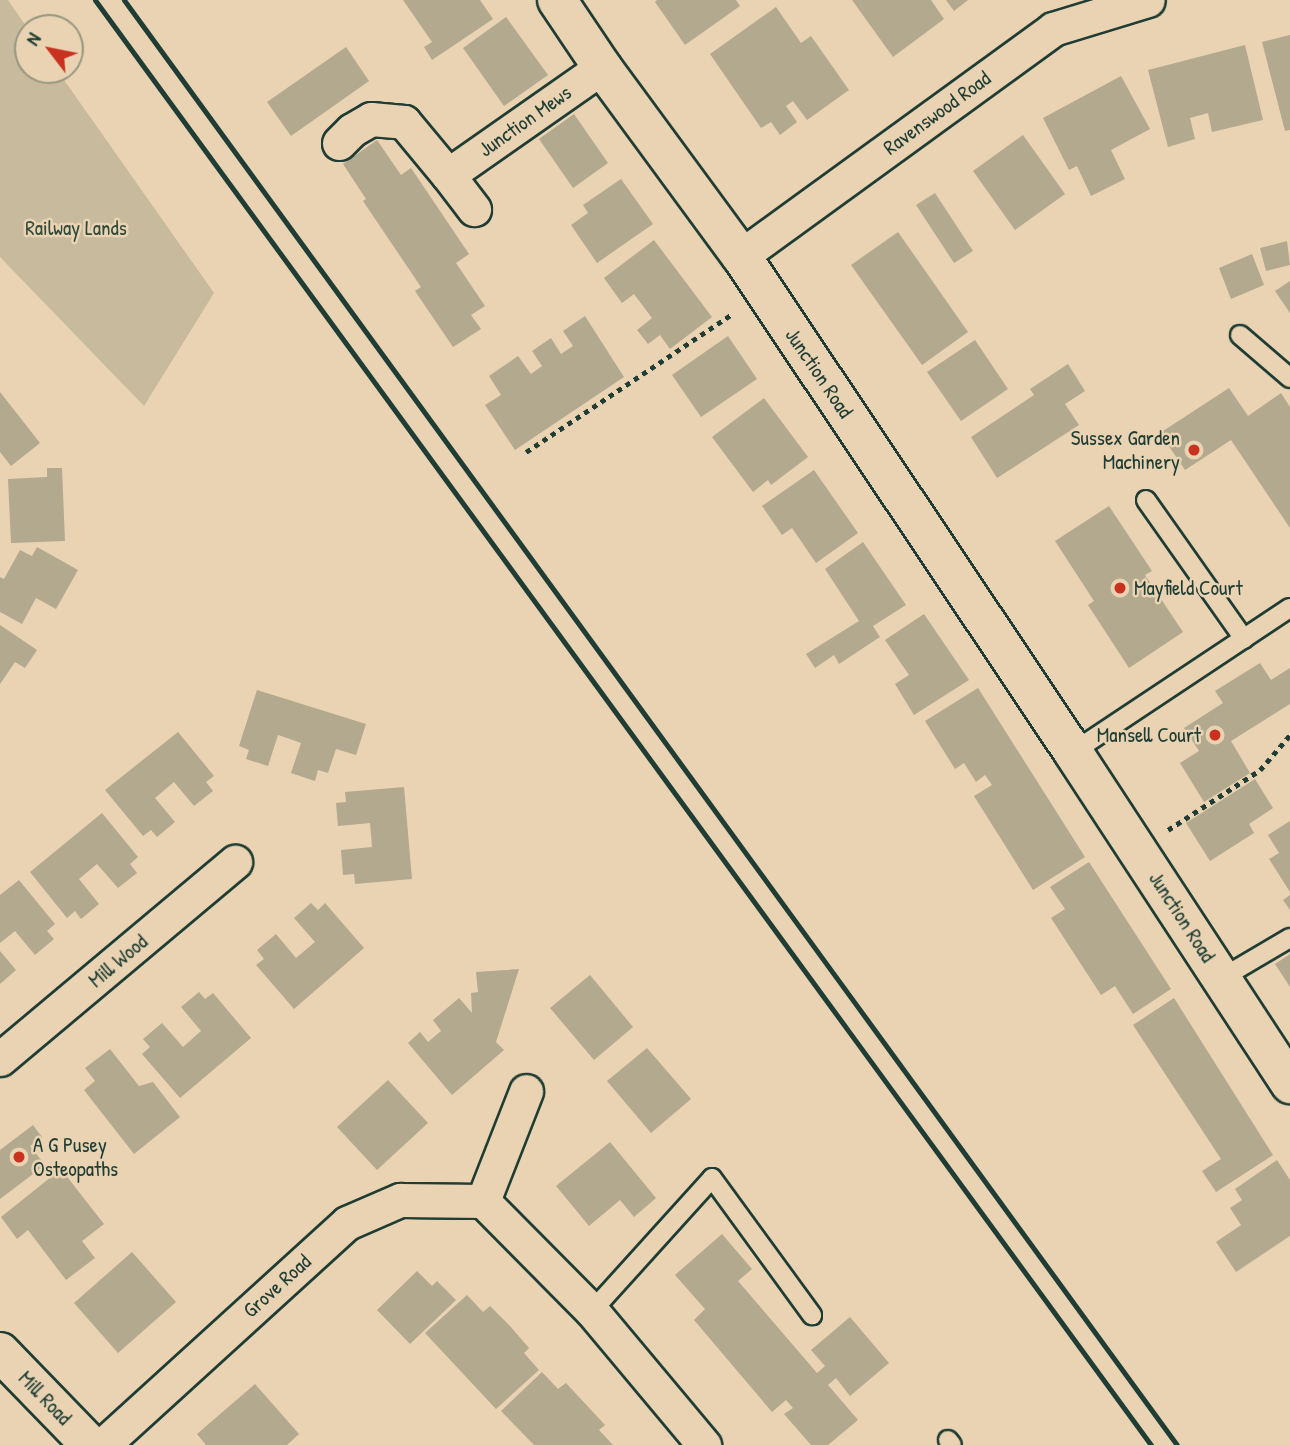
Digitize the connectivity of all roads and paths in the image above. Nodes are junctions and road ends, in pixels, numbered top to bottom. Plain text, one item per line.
1 (557, 0) edge
2 (1147, 0) edge
3 (601, 67) junction
4 (339, 142) dead end
5 (448, 175) junction
6 (474, 209) dead end
7 (741, 256) junction
8 (765, 292) junction
9 (1240, 335) dead end
10 (1290, 378) edge
11 (526, 452) dead end
12 (1146, 500) dead end
13 (1290, 608) edge
14 (1244, 639) junction
15 (1290, 735) edge
16 (1073, 752) junction
17 (1138, 849) junction
18 (236, 862) dead end
19 (1290, 938) edge
20 (1222, 978) junction
21 (0, 1059) edge
22 (1290, 1084) edge
23 (526, 1091) dead end
24 (483, 1201) junction
25 (592, 1311) junction
26 (812, 1315) dead end
27 (0, 1352) edge
28 (90, 1445) edge
29 (103, 1445) edge
30 (704, 1445) edge

1 - 3 street, Junction Road
2 - 7 street, Ravenswood Road
3 - 5 street, Junction Mews
3 - 7 street, Junction Road
4 - 5 street
5 - 6 street
7 - 8 street, Junction Road
8 - 11 path
8 - 16 street, Junction Road
9 - 10 lane
12 - 14 lane
13 - 14 lane
14 - 16 lane
15 - 17 path
16 - 17 street, Junction Road
17 - 20 street, Junction Road
18 - 21 street, Mill Wood
19 - 20 lane
20 - 22 street, Junction Road
23 - 24 street
24 - 25 street
24 - 29 street, Grove Road
25 - 26 lane
25 - 30 street
27 - 28 street, Mill Road

